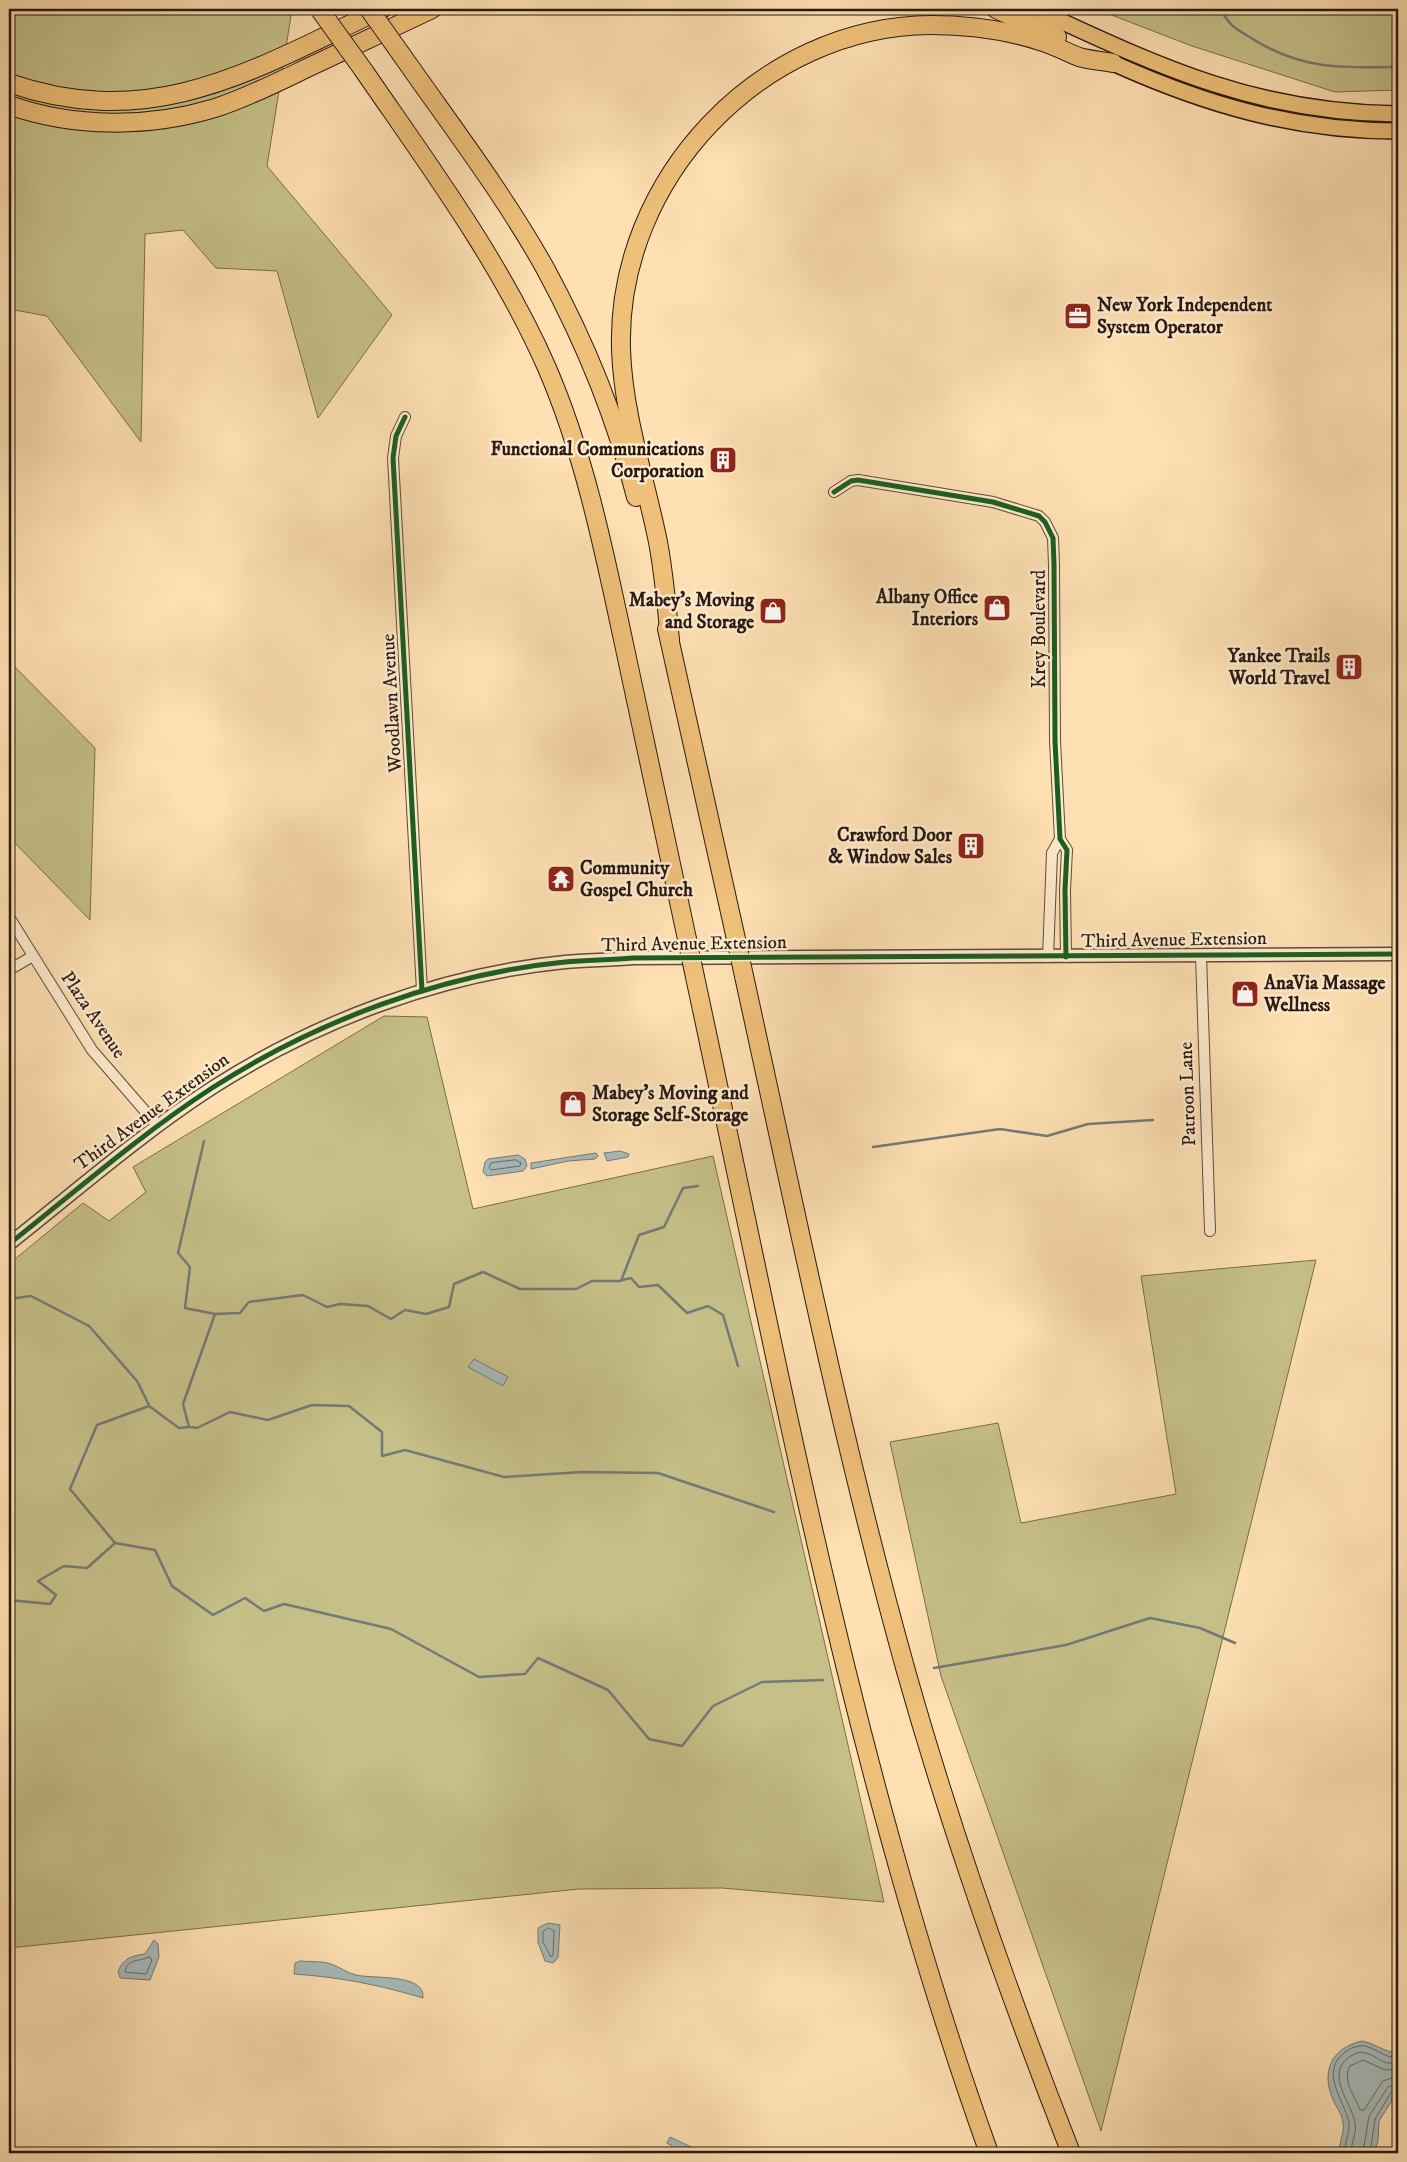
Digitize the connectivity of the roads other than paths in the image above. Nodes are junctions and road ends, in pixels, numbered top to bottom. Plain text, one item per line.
1 (320, 9) edge
2 (369, 9) edge
3 (382, 9) edge
4 (432, 9) edge
5 (996, 9) edge
6 (1035, 9) edge
7 (1113, 63) junction
8 (9, 83) edge
9 (9, 105) edge
10 (1398, 114) edge
11 (1398, 131) edge
12 (406, 417) dead end
13 (834, 492) dead end
14 (670, 640) junction
15 (1060, 839) junction
16 (9, 917) edge
17 (1398, 954) edge
18 (1200, 955) junction
19 (33, 956) junction
20 (1048, 957) junction
21 (1066, 957) junction
22 (9, 970) edge
23 (422, 990) junction
24 (158, 1126) junction
25 (1210, 1231) dead end
26 (9, 1244) edge
27 (989, 2153) edge
28 (1071, 2153) edge

1 - 27 highway, bridge
2 - 14 highway, bridge
3 - 8 highway
4 - 9 highway
5 - 7 highway
6 - 10 main road
7 - 11 main road
7 - 14 highway
12 - 23 street, Woodlawn Avenue
13 - 15 street, Krey Boulevard
14 - 28 highway, bridge
15 - 20 street, Krey Boulevard
15 - 21 street, Krey Boulevard
16 - 19 street, Plaza Avenue
17 - 18 street, Third Avenue Extension
18 - 21 street, Third Avenue Extension
18 - 25 street, Patroon Lane
19 - 22 street
19 - 24 street, Plaza Avenue
20 - 21 street, Third Avenue Extension
20 - 23 street, Third Avenue Extension
23 - 24 street, Third Avenue Extension
24 - 26 street, Third Avenue Extension

